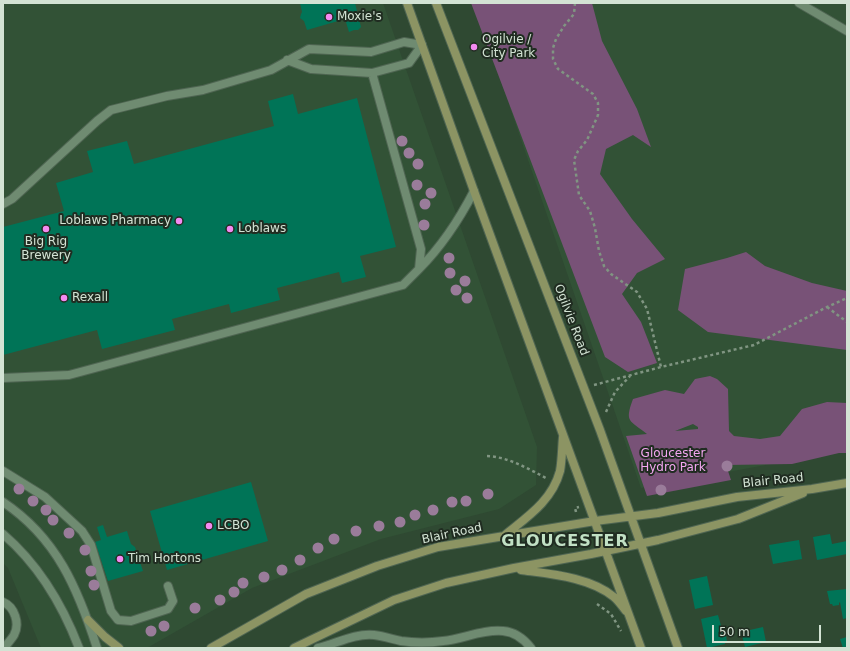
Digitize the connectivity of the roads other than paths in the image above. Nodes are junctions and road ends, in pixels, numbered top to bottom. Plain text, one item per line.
1 (407, 3) edge
2 (436, 3) edge
3 (799, 3) edge
4 (847, 31) edge
5 (422, 45) junction
6 (287, 60) junction
7 (372, 73) junction
8 (474, 191) junction
9 (3, 204) edge
10 (419, 269) junction
11 (3, 378) edge
12 (563, 435) junction
13 (3, 471) edge
14 (847, 482) edge
15 (812, 489) junction
16 (3, 502) edge
17 (632, 516) junction
18 (594, 521) junction
19 (3, 534) edge
20 (504, 536) junction
21 (641, 544) junction
22 (606, 551) junction
23 (514, 568) junction
24 (168, 586) dead end
25 (3, 602) edge
26 (630, 616) junction
27 (88, 620) junction
28 (4, 648) edge
29 (79, 648) edge
30 (97, 648) edge
31 (119, 648) edge
32 (211, 648) edge
33 (294, 648) edge
34 (318, 648) edge
35 (530, 648) edge
36 (641, 648) edge
37 (678, 648) edge

1 - 5 main road
2 - 17 main road, Ogilvie Road
3 - 4 street
5 - 6 street
5 - 7 street
5 - 8 main road
6 - 7 street
6 - 9 street
7 - 10 street
8 - 10 street
8 - 12 main road
10 - 11 street
12 - 18 main road
12 - 20 main road
13 - 24 street
14 - 15 main road, Blair Road
15 - 17 main road, Blair Road
15 - 21 main road, Blair Road
16 - 27 street
17 - 18 main road, Blair Road
17 - 21 main road, Ogilvie Road
18 - 20 main road, Blair Road
18 - 22 main road
19 - 29 street
20 - 32 main road, Blair Road
21 - 22 main road, Blair Road
21 - 37 main road, Ogilvie Road
22 - 23 main road, Blair Road
22 - 26 main road
23 - 26 main road
23 - 33 main road, Blair Road
25 - 28 street
26 - 36 main road
27 - 30 street
27 - 31 main road
34 - 35 street

